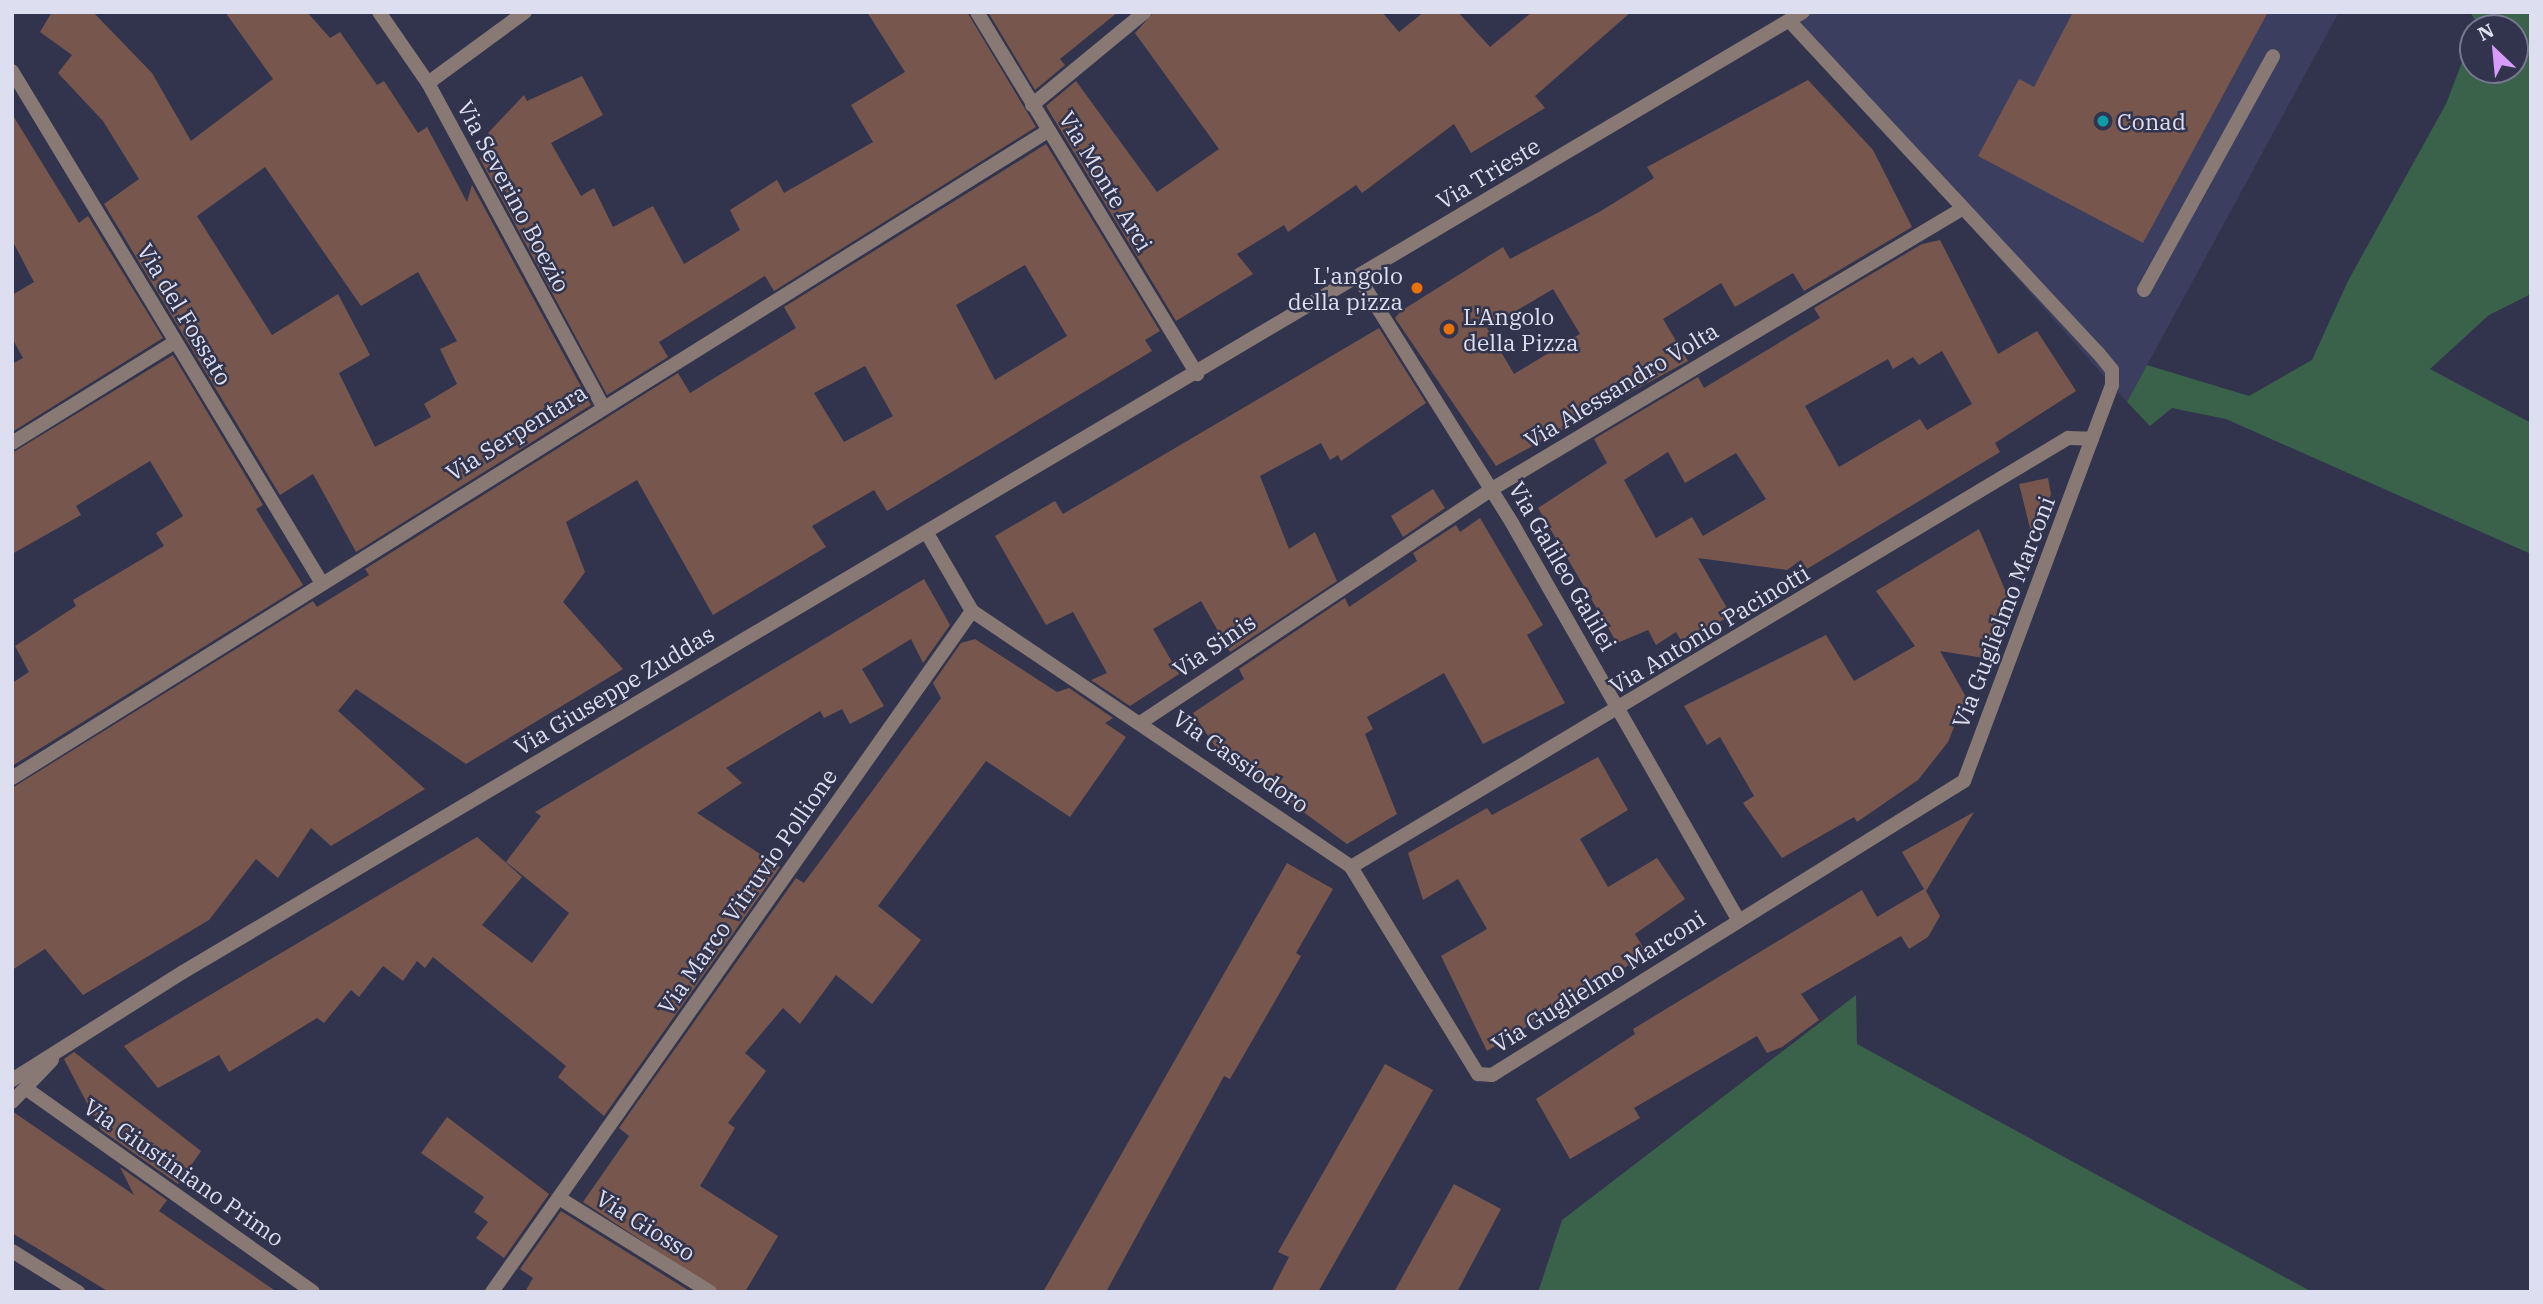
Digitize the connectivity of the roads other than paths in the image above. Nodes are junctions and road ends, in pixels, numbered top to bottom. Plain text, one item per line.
1 (379, 12) edge
2 (525, 12) edge
3 (977, 12) edge
4 (1145, 12) edge
5 (1803, 12) edge
6 (1789, 21) junction
7 (2273, 56) dead end
8 (12, 72) edge
9 (428, 83) junction
10 (1032, 105) junction
11 (1048, 131) junction
12 (1960, 210) junction
13 (1359, 278) junction
14 (2144, 290) dead end
15 (175, 342) junction
16 (1197, 374) junction
17 (602, 405) junction
18 (2092, 439) junction
19 (12, 443) edge
20 (1492, 489) junction
21 (928, 535) junction
22 (320, 580) junction
23 (1311, 608) joint
24 (972, 611) junction
25 (1620, 710) junction
26 (1143, 721) junction
27 (12, 778) edge
28 (1351, 867) junction
29 (1738, 920) junction
30 (58, 1052) junction
31 (1478, 1074) joint
32 (12, 1080) edge
33 (28, 1090) junction
34 (12, 1102) edge
35 (559, 1198) junction
36 (12, 1251) edge
37 (78, 1292) edge
38 (313, 1292) edge
39 (492, 1292) edge
40 (710, 1292) edge

1 - 9 street, Via Severino Boezio
2 - 9 street
3 - 10 street, Via Monte Arci
4 - 10 street
5 - 6 street, Via Trieste
6 - 12 street, Via Guglielmo Marconi
6 - 13 street, Via Trieste
7 - 14 street
8 - 15 street, Via del Fossato
9 - 17 street, Via Severino Boezio
10 - 11 street, Via Monte Arci
11 - 16 street, Via Monte Arci
11 - 17 street, Via Serpentara
12 - 18 street, Via Guglielmo Marconi
12 - 20 street, Via Alessandro Volta
13 - 16 street, Via Trieste
13 - 20 street, Via Galileo Galilei
15 - 19 street
15 - 22 street, Via del Fossato
16 - 21 street, Via Giuseppe Zuddas
17 - 22 street, Via Serpentara
18 - 25 street, Via Antonio Pacinotti
18 - 29 street, Via Guglielmo Marconi
20 - 23 street, Via Alessandro Volta
20 - 25 street, Via Galileo Galilei
21 - 24 street, Via Cassiodoro
21 - 30 street, Via Giuseppe Zuddas
22 - 27 street, Via Serpentara
23 - 26 street, Via Sinis
24 - 26 street, Via Cassiodoro
24 - 35 street, Via Marco Vitruvio Pollione
25 - 28 street, Via Antonio Pacinotti
25 - 29 street, Via Galileo Galilei
26 - 28 street, Via Cassiodoro
28 - 31 street, Via Cassiodoro
29 - 31 street, Via Guglielmo Marconi
30 - 32 street, Via Giuseppe Zuddas
30 - 33 street, Via Giuseppe Zuddas
33 - 34 street, Via Giuseppe Zuddas
33 - 38 street, Via Giustiniano Primo
35 - 39 street
35 - 40 street, Via Giosso
36 - 37 street

